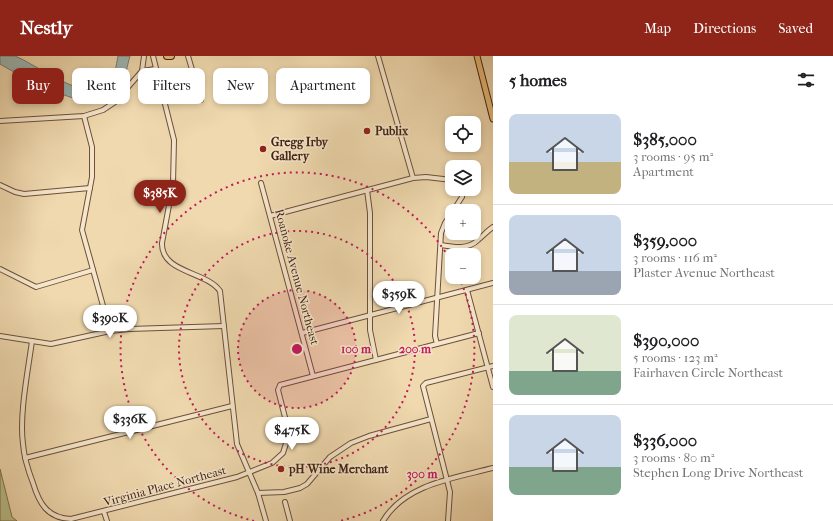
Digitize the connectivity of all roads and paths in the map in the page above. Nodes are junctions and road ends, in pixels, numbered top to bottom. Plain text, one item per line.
1 (144, 56) edge
2 (153, 56) edge
3 (167, 56) edge
4 (171, 56) edge
5 (188, 56) edge
6 (378, 56) edge
7 (477, 56) edge
8 (142, 68) edge
9 (155, 68) edge
10 (192, 68) edge
11 (138, 75) edge
12 (164, 104) edge
13 (491, 107) edge
14 (84, 116) junction
15 (493, 119) edge
16 (0, 121) edge
17 (413, 178) junction
18 (445, 179) edge
19 (261, 183) dead end
20 (0, 185) edge
21 (90, 188) junction
22 (367, 190) junction
23 (270, 216) junction
24 (445, 224) edge
25 (493, 227) edge
26 (441, 245) junction
27 (0, 269) edge
28 (93, 270) junction
29 (493, 283) edge
30 (467, 290) junction
31 (438, 297) junction
32 (370, 314) junction
33 (224, 326) junction
34 (110, 331) junction
35 (302, 333) junction
36 (479, 333) junction
37 (0, 336) edge
38 (32, 341) junction
39 (437, 344) junction
40 (376, 360) junction
41 (493, 366) edge
42 (488, 367) junction
43 (313, 376) junction
44 (493, 387) edge
45 (232, 406) junction
46 (431, 419) junction
47 (25, 458) junction
48 (493, 468) edge
49 (249, 473) junction
50 (447, 480) junction
51 (258, 493) junction
52 (285, 502) dead end
53 (104, 512) junction
54 (107, 521) edge
55 (266, 521) edge
56 (290, 521) edge
57 (383, 521) edge
58 (448, 521) edge

1 - 8 street
2 - 9 street
3 - 4 highway
5 - 10 street
6 - 17 street
7 - 13 main road
11 - 14 street
12 - 33 street
13 - 15 main road
14 - 16 street
14 - 21 street
17 - 18 street
17 - 22 street
19 - 23 street, Roanoke Avenue Northeast
20 - 21 street
21 - 28 street
22 - 23 street
22 - 32 street
23 - 35 street, Roanoke Avenue Northeast
24 - 26 street
25 - 26 street
26 - 31 street
27 - 28 street
28 - 34 street
29 - 30 street
30 - 31 street
30 - 36 street
31 - 32 street
31 - 39 street
32 - 35 street
32 - 40 street
33 - 34 street
33 - 45 street
34 - 38 street
35 - 43 street, Roanoke Avenue Northeast
36 - 39 street
36 - 42 street
37 - 38 street
38 - 47 street, Virginia Place Northeast
39 - 40 street
40 - 43 street
41 - 42 street
42 - 44 street
42 - 46 street
43 - 49 street, Virginia Place Northeast
45 - 47 street
45 - 49 street
46 - 50 street
46 - 51 street
47 - 53 street, Virginia Place Northeast
48 - 50 street
49 - 51 street
49 - 53 street, Virginia Place Northeast
50 - 57 street
50 - 58 street
51 - 55 street
52 - 56 street
53 - 54 street

